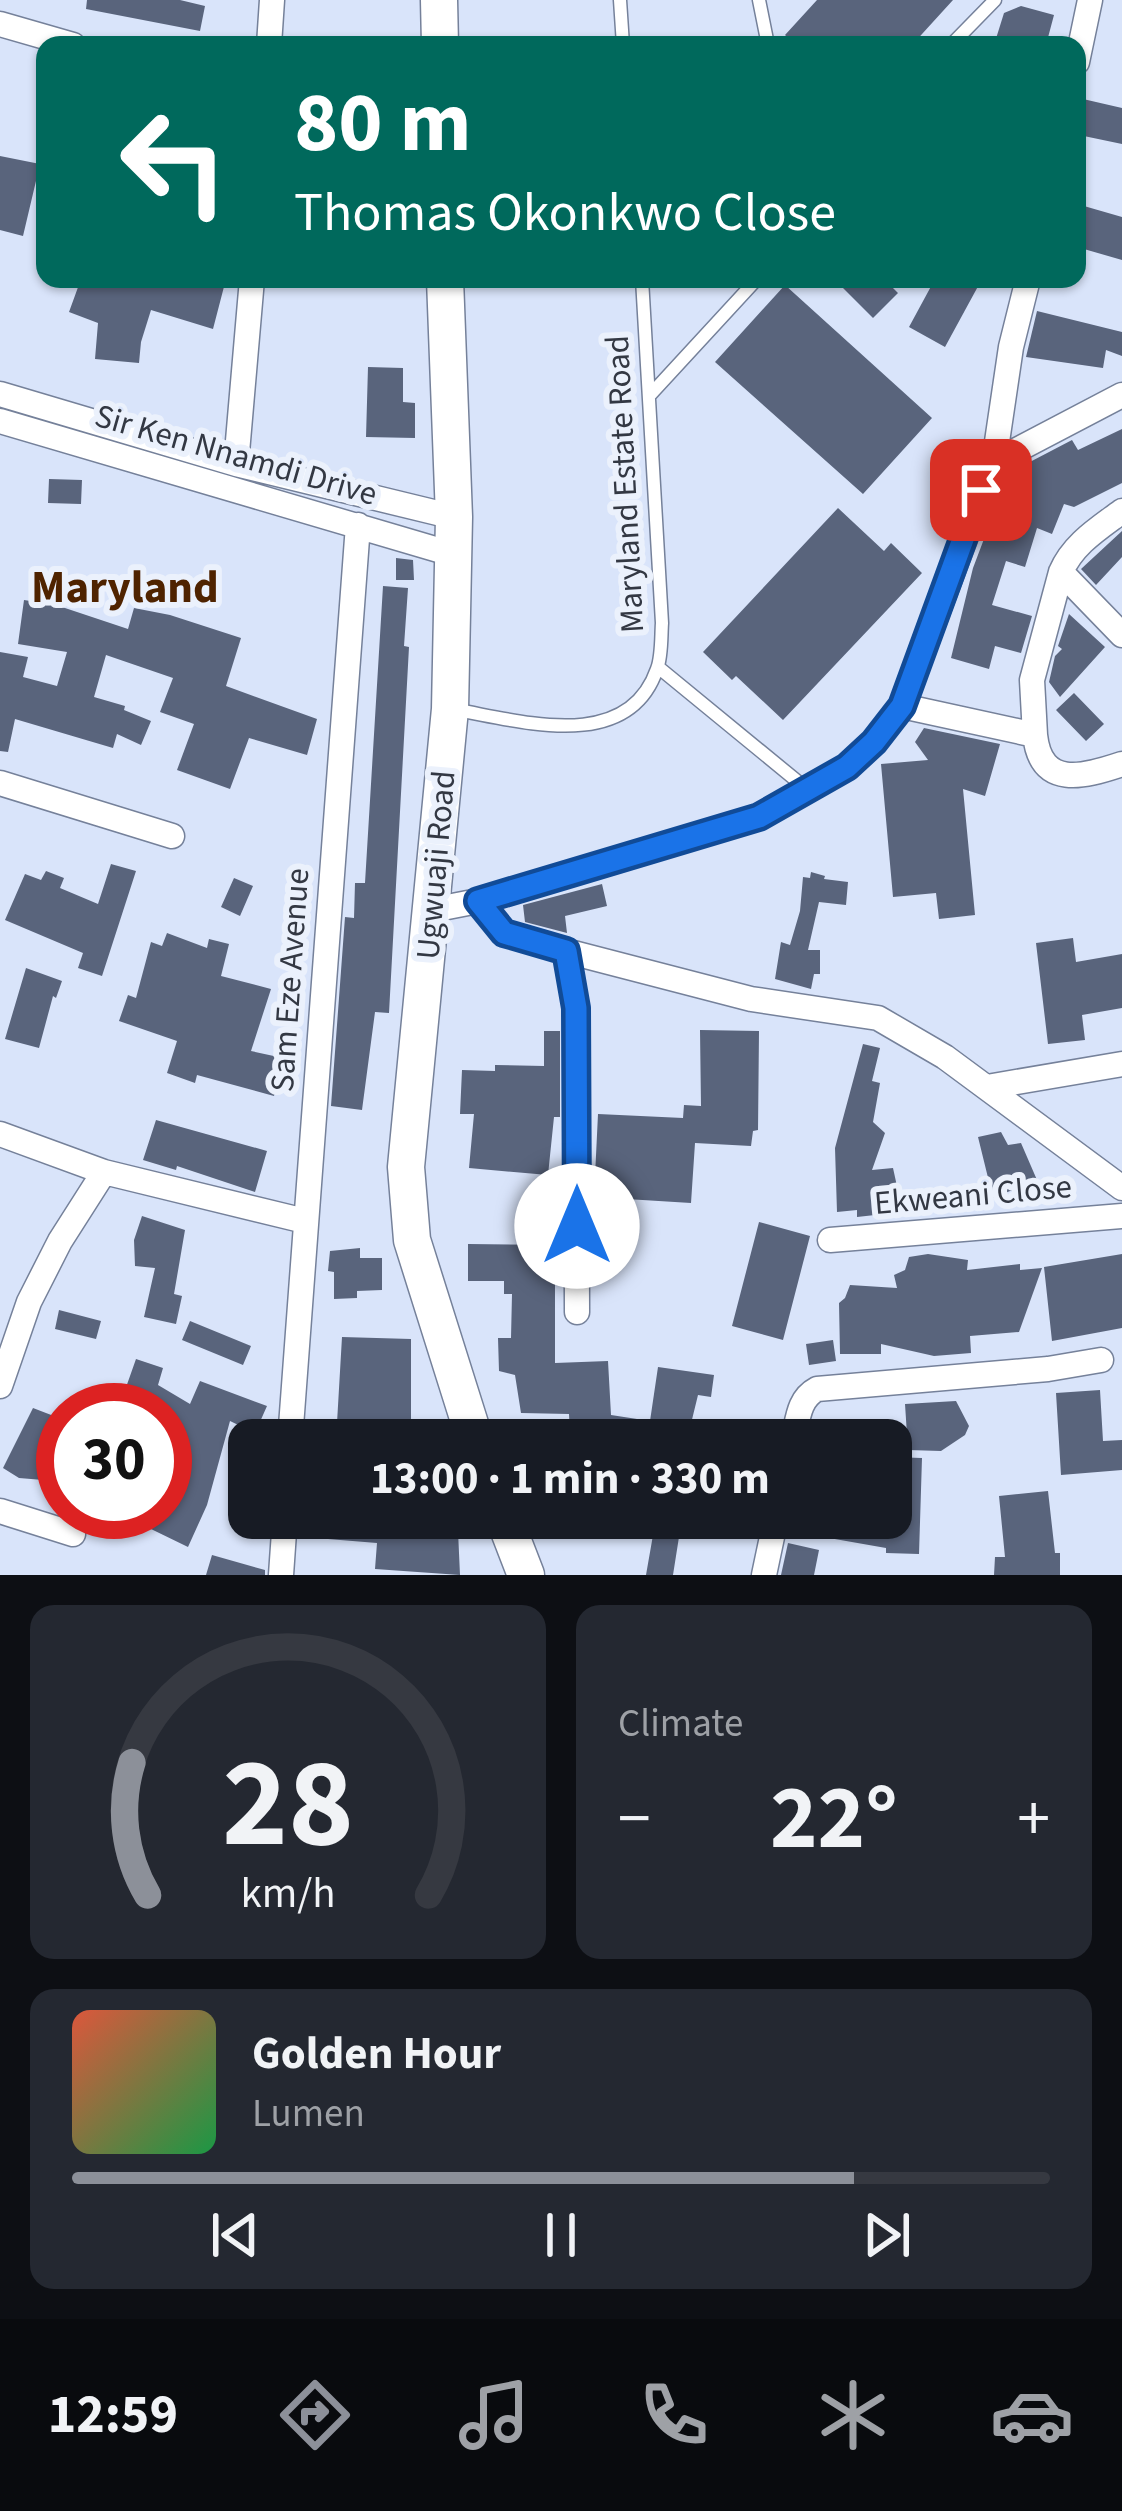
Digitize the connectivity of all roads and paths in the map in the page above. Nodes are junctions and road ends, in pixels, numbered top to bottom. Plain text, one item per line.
1 (272, 0) edge
2 (439, 0) edge
3 (620, 0) edge
4 (759, 0) edge
5 (995, 0) edge
6 (1090, 0) edge
7 (0, 23) edge
8 (43, 36) edge
9 (269, 36) edge
10 (440, 36) edge
11 (622, 36) edge
12 (766, 36) edge
13 (960, 36) edge
14 (1082, 36) edge
15 (251, 288) edge
16 (445, 288) edge
17 (643, 288) edge
18 (749, 288) edge
19 (1026, 288) edge
20 (0, 394) edge
21 (651, 394) junction
22 (1122, 395) edge
23 (0, 421) edge
24 (994, 462) junction
25 (236, 464) junction
26 (1122, 511) edge
27 (454, 517) junction
28 (358, 525) junction
29 (452, 554) junction
30 (1061, 572) junction
31 (1122, 635) edge
32 (658, 667) junction
33 (902, 706) junction
34 (450, 709) junction
35 (1036, 734) junction
36 (1122, 764) edge
37 (0, 783) edge
38 (808, 790) junction
39 (172, 836) dead end
40 (478, 901) junction
41 (432, 910) junction
42 (566, 951) junction
43 (1122, 1064) edge
44 (987, 1087) junction
45 (0, 1134) edge
46 (104, 1172) junction
47 (1122, 1188) edge
48 (1122, 1216) edge
49 (305, 1221) junction
50 (830, 1240) dead end
51 (578, 1312) dead end
52 (1101, 1360) dead end
53 (0, 1386) edge
54 (291, 1419) edge
55 (468, 1419) edge
56 (798, 1419) edge
57 (0, 1511) edge
58 (36, 1522) edge
59 (283, 1539) edge
60 (512, 1539) edge
61 (772, 1539) edge
62 (280, 1575) edge
63 (526, 1575) edge
64 (764, 1575) edge

1 - 9 street
2 - 10 main road
3 - 11 lane
4 - 12 lane
5 - 13 lane
6 - 14 street
7 - 8 street
15 - 25 street
16 - 27 main road, Ugwuaji Road
17 - 21 lane, Maryland Estate Road
18 - 21 lane
19 - 24 street
20 - 25 street, Sir Ken Nnamdi Drive
21 - 32 lane, Maryland Estate Road
22 - 24 street
23 - 28 street, Sir Ken Nnamdi Drive
24 - 33 street
25 - 27 street, Sir Ken Nnamdi Drive
26 - 30 street
27 - 29 main road, Ugwuaji Road
28 - 29 street, Sir Ken Nnamdi Drive
28 - 49 street, Sam Eze Avenue
29 - 34 main road, Ugwuaji Road
30 - 31 street
30 - 35 street
32 - 34 lane, Maryland Estate Road
32 - 38 lane
33 - 35 street
33 - 38 street
34 - 41 main road, Ugwuaji Road
35 - 36 street
37 - 39 street
38 - 40 street
40 - 41 street
40 - 42 street
41 - 55 main road, Ugwuaji Road
42 - 44 street
42 - 51 street
43 - 44 street
44 - 47 street
45 - 46 street
46 - 49 street
46 - 53 street
48 - 50 street, Ekweani Close
49 - 54 street, Sam Eze Avenue
52 - 56 street
57 - 58 street
59 - 62 street
60 - 63 main road
61 - 64 street

